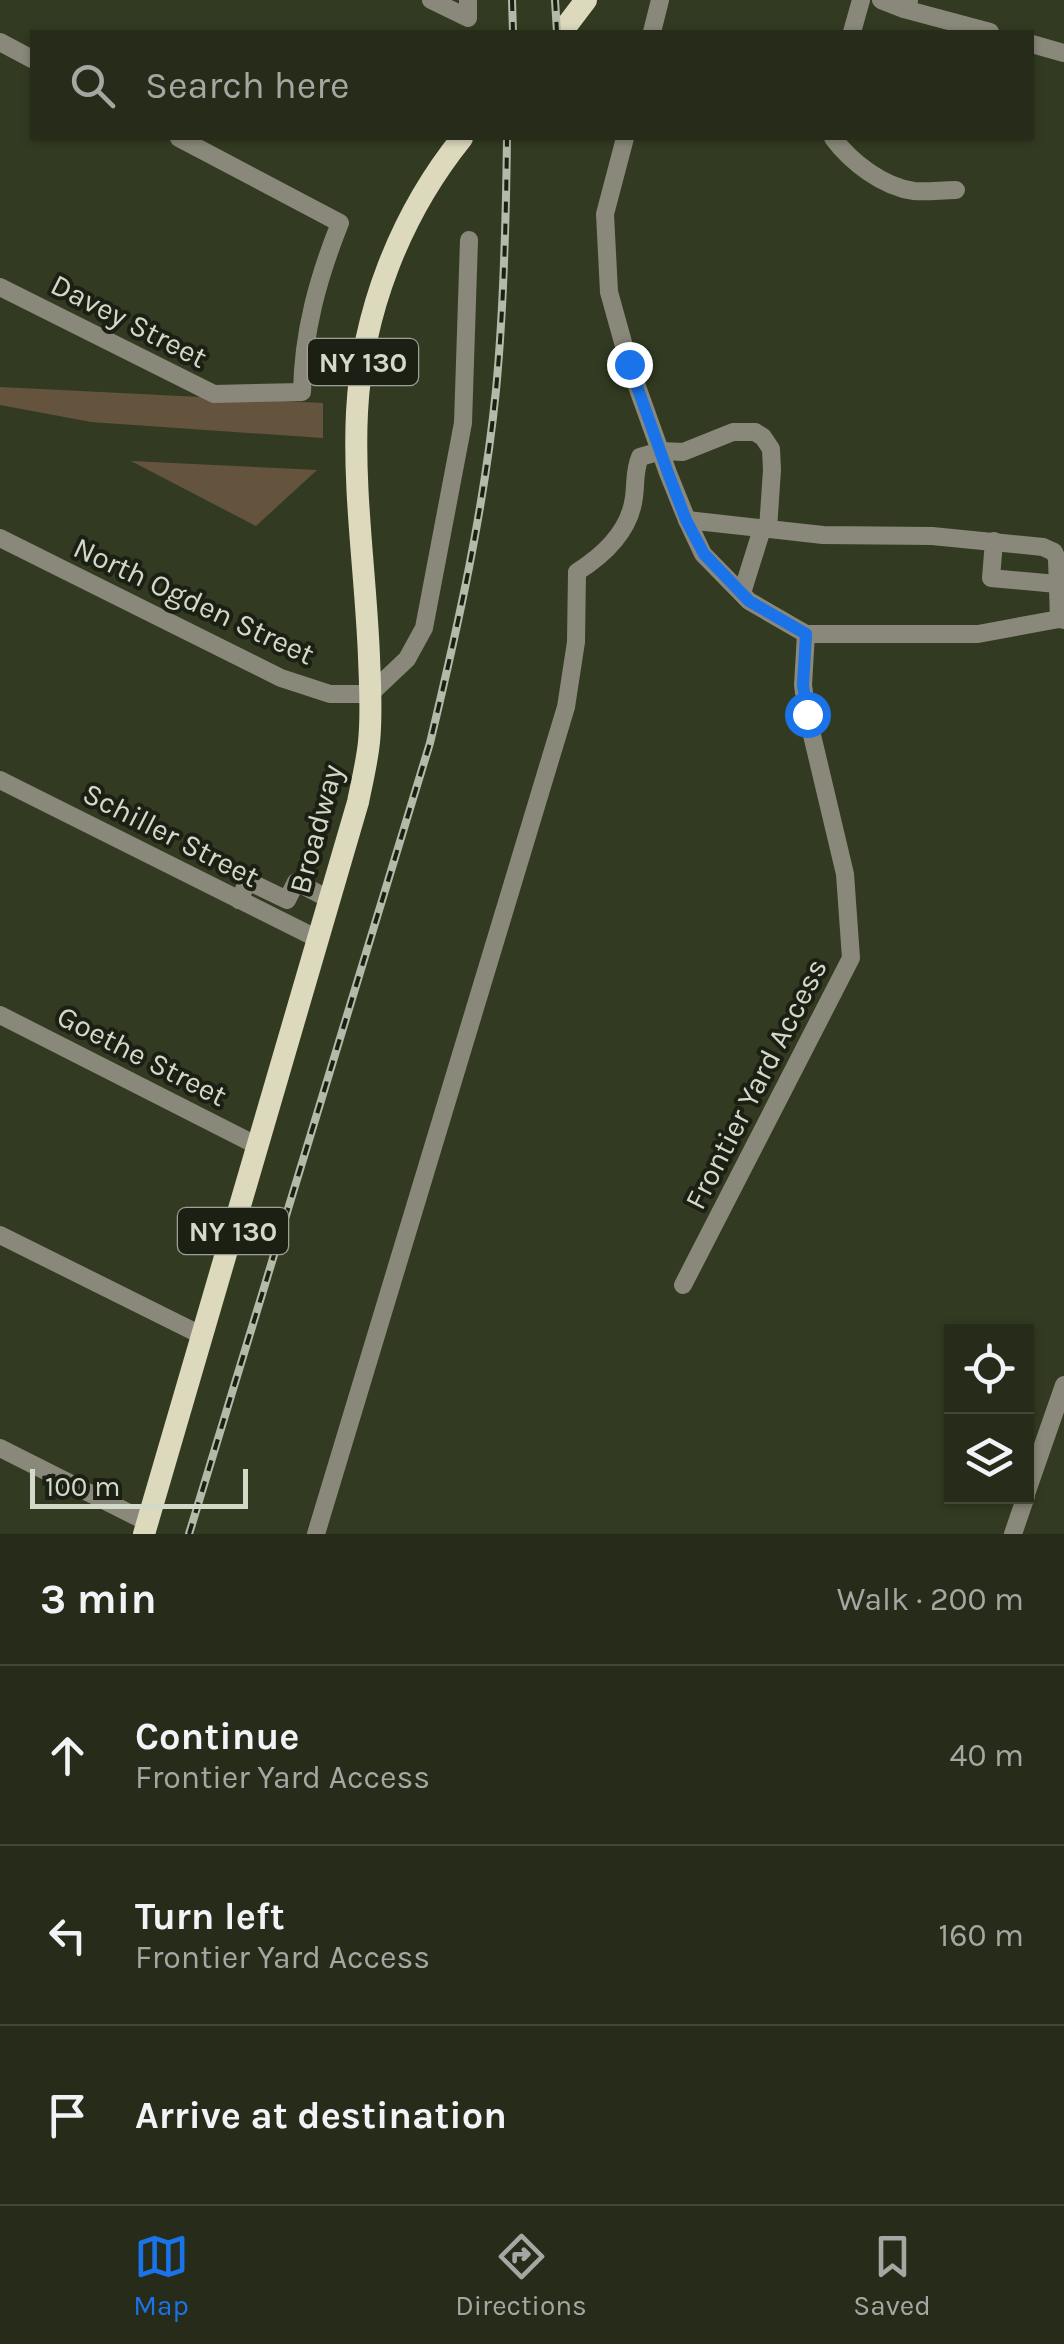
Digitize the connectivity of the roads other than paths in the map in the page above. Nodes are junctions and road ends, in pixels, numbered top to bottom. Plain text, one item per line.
1 (431, 0) edge
2 (586, 0) edge
3 (660, 0) edge
4 (862, 0) edge
5 (880, 0) edge
6 (907, 4) edge
7 (468, 9) edge
8 (568, 25) dead end
9 (652, 30) edge
10 (853, 30) edge
11 (984, 30) edge
12 (0, 42) edge
13 (1034, 45) edge
14 (1064, 53) edge
15 (30, 59) edge
16 (183, 140) edge
17 (460, 140) edge
18 (624, 140) edge
19 (835, 140) edge
20 (956, 190) dead end
21 (469, 240) dead end
22 (0, 286) edge
23 (661, 452) junction
24 (686, 520) junction
25 (765, 529) junction
26 (0, 538) edge
27 (994, 541) junction
28 (1058, 584) junction
29 (742, 593) junction
30 (1062, 620) edge
31 (806, 634) junction
32 (370, 694) junction
33 (0, 780) edge
34 (329, 898) junction
35 (238, 900) junction
36 (318, 939) junction
37 (0, 1015) edge
38 (258, 1146) junction
39 (0, 1235) edge
40 (683, 1285) dead end
41 (203, 1336) junction
42 (1064, 1384) edge
43 (0, 1448) edge
44 (1034, 1472) edge
45 (1023, 1504) edge
46 (146, 1528) edge
47 (316, 1534) edge
48 (1013, 1534) edge

1 - 7 street
2 - 8 main road
3 - 9 street
4 - 10 street
5 - 6 street
6 - 11 street
12 - 15 street
13 - 14 street
16 - 22 street, Davey Street
17 - 32 main road, Broadway / NY 130
18 - 23 street
19 - 20 street
21 - 32 street
23 - 24 street
23 - 25 street
23 - 47 street
24 - 25 street
24 - 29 street
25 - 27 street
25 - 29 street
26 - 32 street, North Ogden Street
27 - 28 street
27 - 28 street
28 - 30 street
29 - 31 street
30 - 31 street
31 - 40 street, Frontier Yard Access
32 - 34 main road, Broadway / NY 130
33 - 35 street, Schiller Street
34 - 35 street
34 - 36 main road, Broadway / NY 130
35 - 36 street, Schiller Street
36 - 38 main road, Broadway / NY 130
37 - 38 street, Goethe Street
38 - 41 main road, Broadway / NY 130
39 - 41 street
41 - 46 main road, Broadway / NY 130
42 - 44 street
43 - 46 street
45 - 48 street

